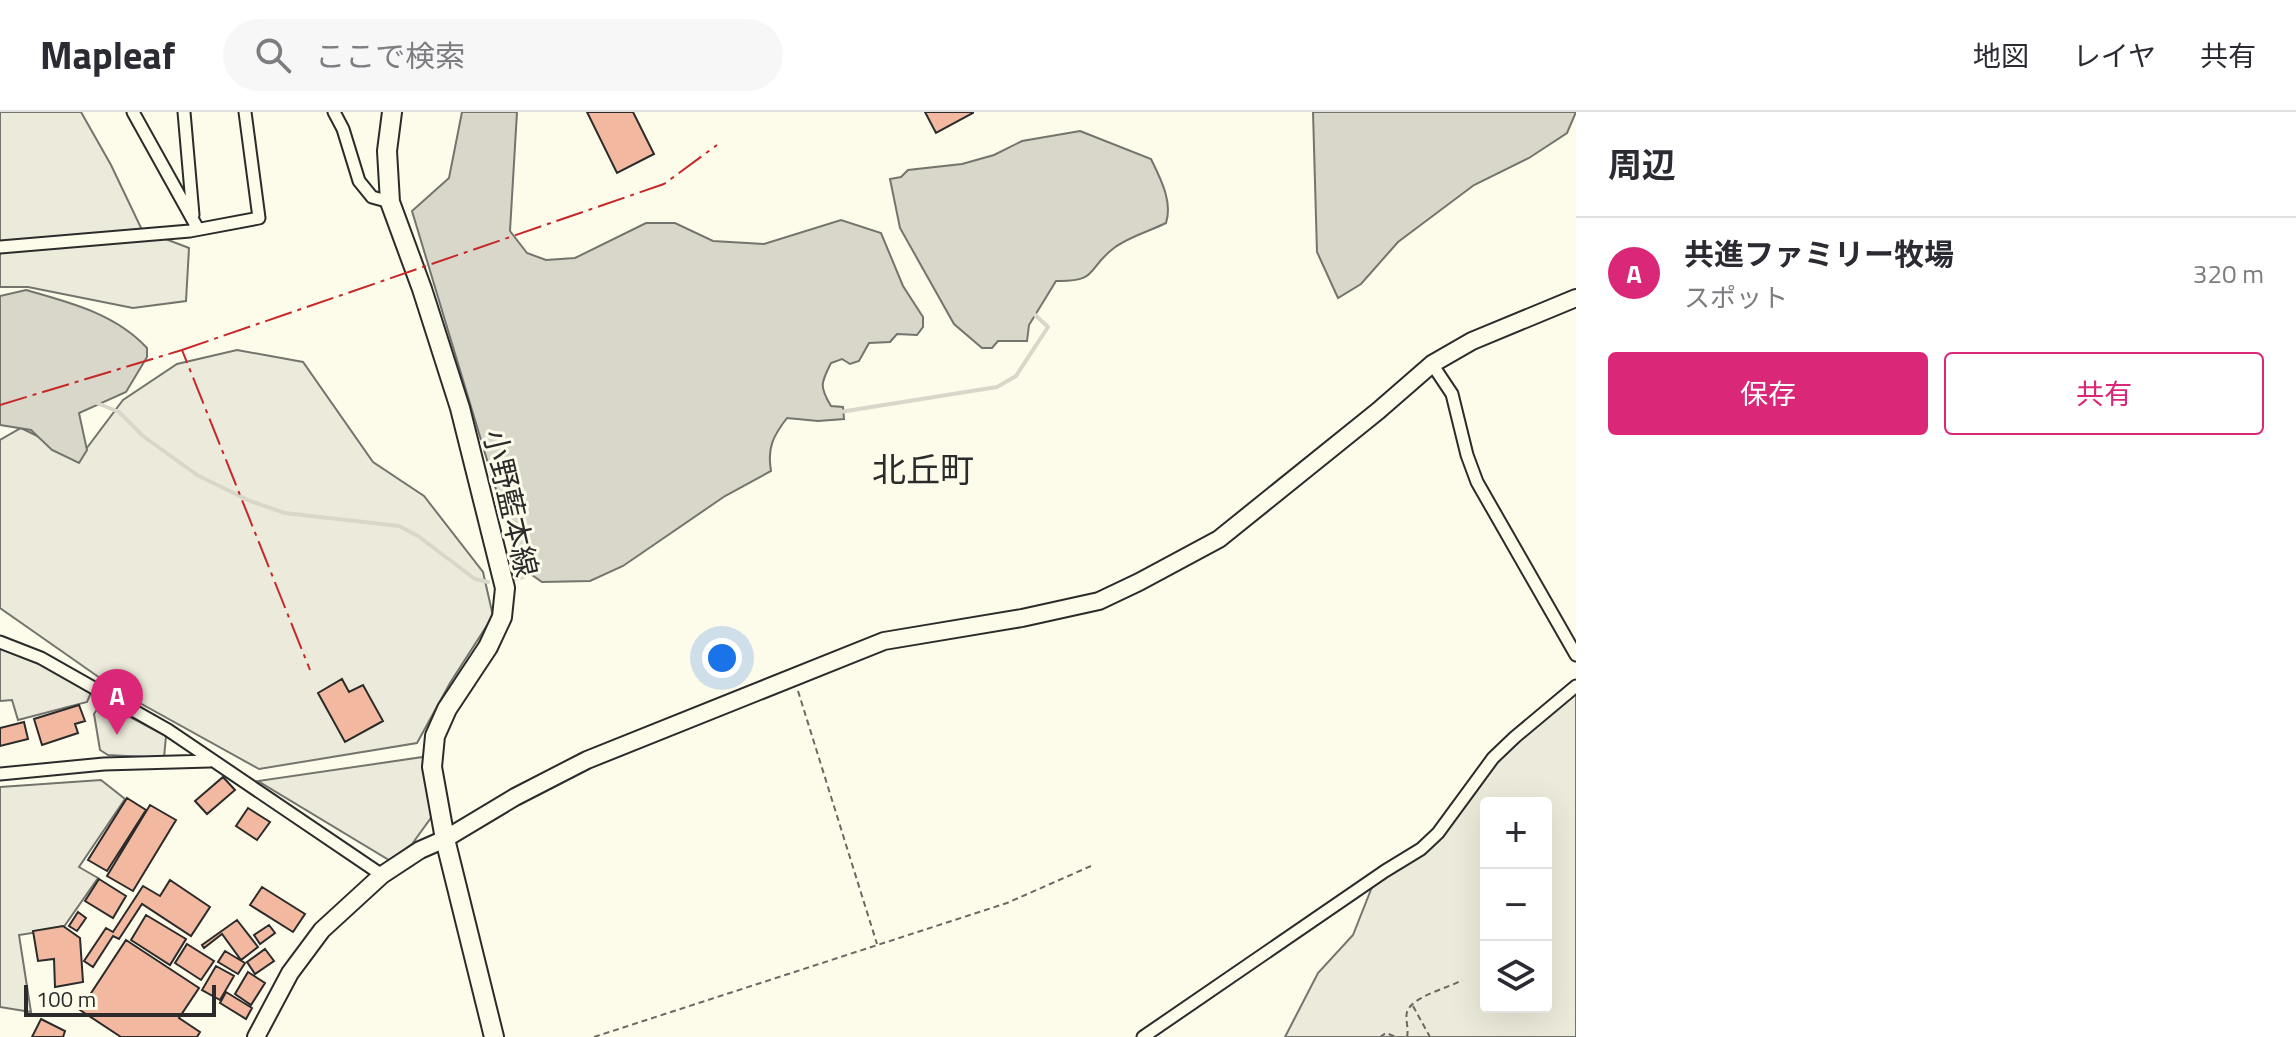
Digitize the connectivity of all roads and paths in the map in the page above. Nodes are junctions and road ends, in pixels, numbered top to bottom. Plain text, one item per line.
1 (133, 112) edge
2 (184, 112) edge
3 (245, 112) edge
4 (334, 112) edge
5 (392, 112) edge
6 (390, 202) junction
7 (196, 225) junction
8 (0, 247) edge
9 (1576, 298) edge
10 (1432, 364) junction
11 (0, 642) edge
12 (1576, 655) edge
13 (794, 678) junction
14 (1576, 686) edge
15 (211, 761) junction
16 (0, 774) edge
17 (445, 839) junction
18 (1091, 866) dead end
19 (382, 875) junction
20 (877, 944) junction
21 (1462, 980) dead end
22 (1412, 1005) junction
23 (256, 1037) edge
24 (494, 1037) edge
25 (594, 1037) edge
26 (1143, 1037) edge
27 (1380, 1037) edge
28 (1396, 1037) edge
29 (1407, 1037) edge
30 (1430, 1037) edge

1 - 7 street
2 - 7 street
3 - 7 street
4 - 6 street
5 - 6 main road, 小野藍本線
6 - 17 main road, 小野藍本線
7 - 8 street
9 - 10 street
10 - 12 street
10 - 13 street
11 - 15 street
13 - 17 street
13 - 20 path
14 - 26 street
15 - 16 street
15 - 19 street
17 - 19 street
17 - 24 main road, 小野藍本線
18 - 20 path
19 - 23 street
20 - 25 path
21 - 22 path
22 - 29 path
22 - 30 path
27 - 28 path

